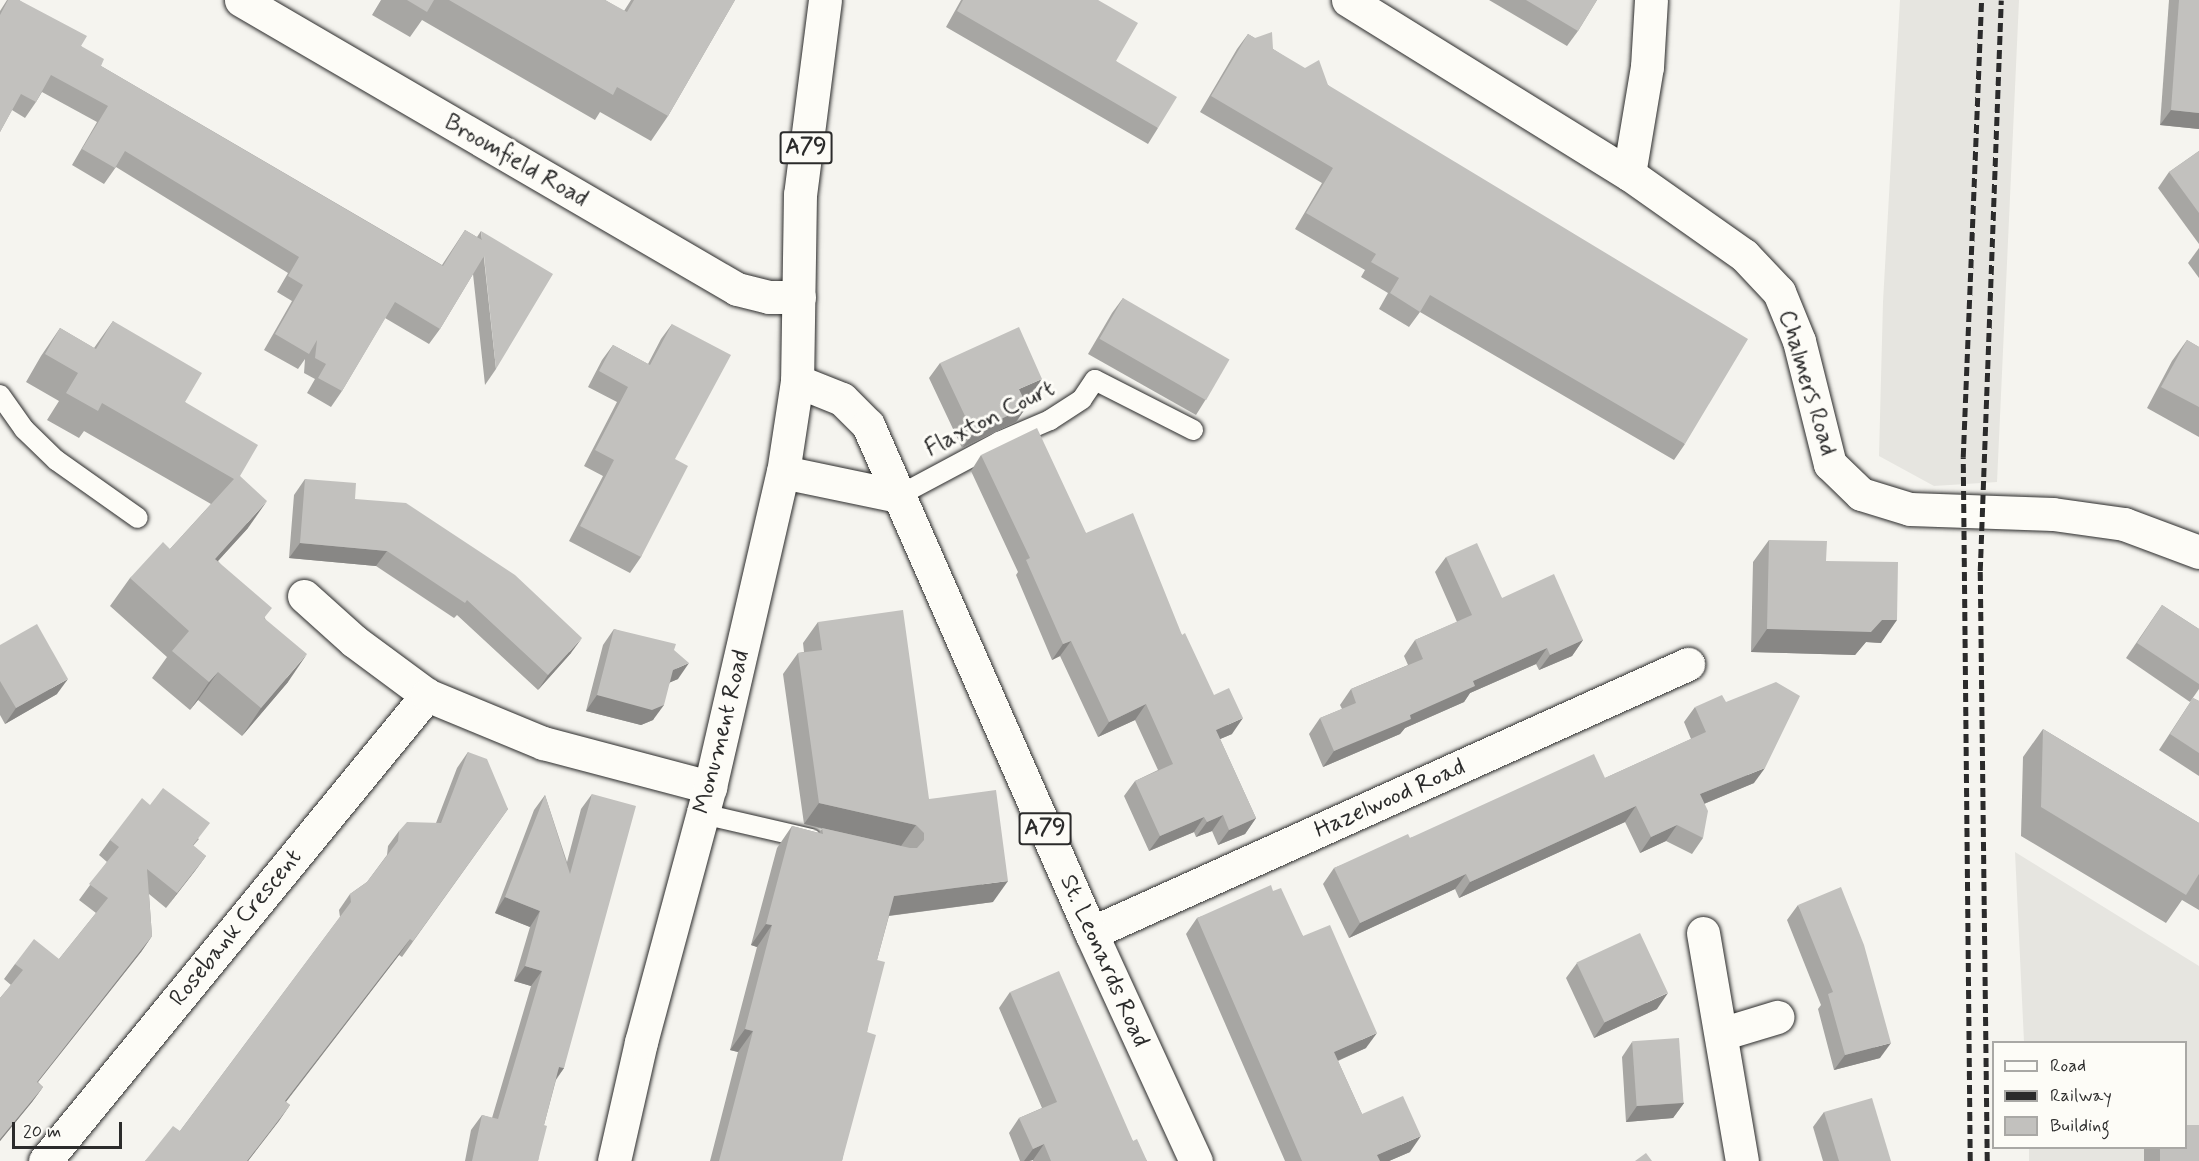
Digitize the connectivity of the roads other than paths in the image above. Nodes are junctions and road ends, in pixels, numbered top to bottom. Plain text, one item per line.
1 (241, 0) edge
2 (825, 0) edge
3 (1348, 0) edge
4 (1651, 0) edge
5 (1629, 174) junction
6 (800, 297) junction
7 (797, 381) junction
8 (0, 395) edge
9 (1194, 430) dead end
10 (783, 472) junction
11 (898, 496) junction
12 (138, 518) dead end
13 (2199, 552) edge
14 (304, 596) dead end
15 (1688, 664) dead end
16 (427, 695) junction
17 (707, 801) junction
18 (829, 843) edge
19 (1091, 933) junction
20 (1703, 933) dead end
21 (1777, 1017) dead end
22 (1721, 1034) junction
23 (45, 1161) edge
24 (614, 1161) edge
25 (1196, 1161) edge
26 (1742, 1161) edge

1 - 6 street, Broomfield Road
2 - 6 street, A79
3 - 5 street, Chalmers Road
4 - 5 street
5 - 13 street, Chalmers Road
6 - 7 street, Monument Road / A79
7 - 10 street, Monument Road / A79
7 - 11 street, St. Leonards Road / A79
8 - 12 lane
9 - 11 lane, Flaxton Court
10 - 11 street
10 - 17 street, Monument Road
11 - 19 street, St. Leonards Road / A79
14 - 16 street
15 - 19 street, Hazelwood Road
16 - 17 street
16 - 23 street, Rosebank Crescent
17 - 18 lane
17 - 24 street, Monument Road
19 - 25 street, St. Leonards Road / A79
20 - 22 street
21 - 22 street
22 - 26 street

